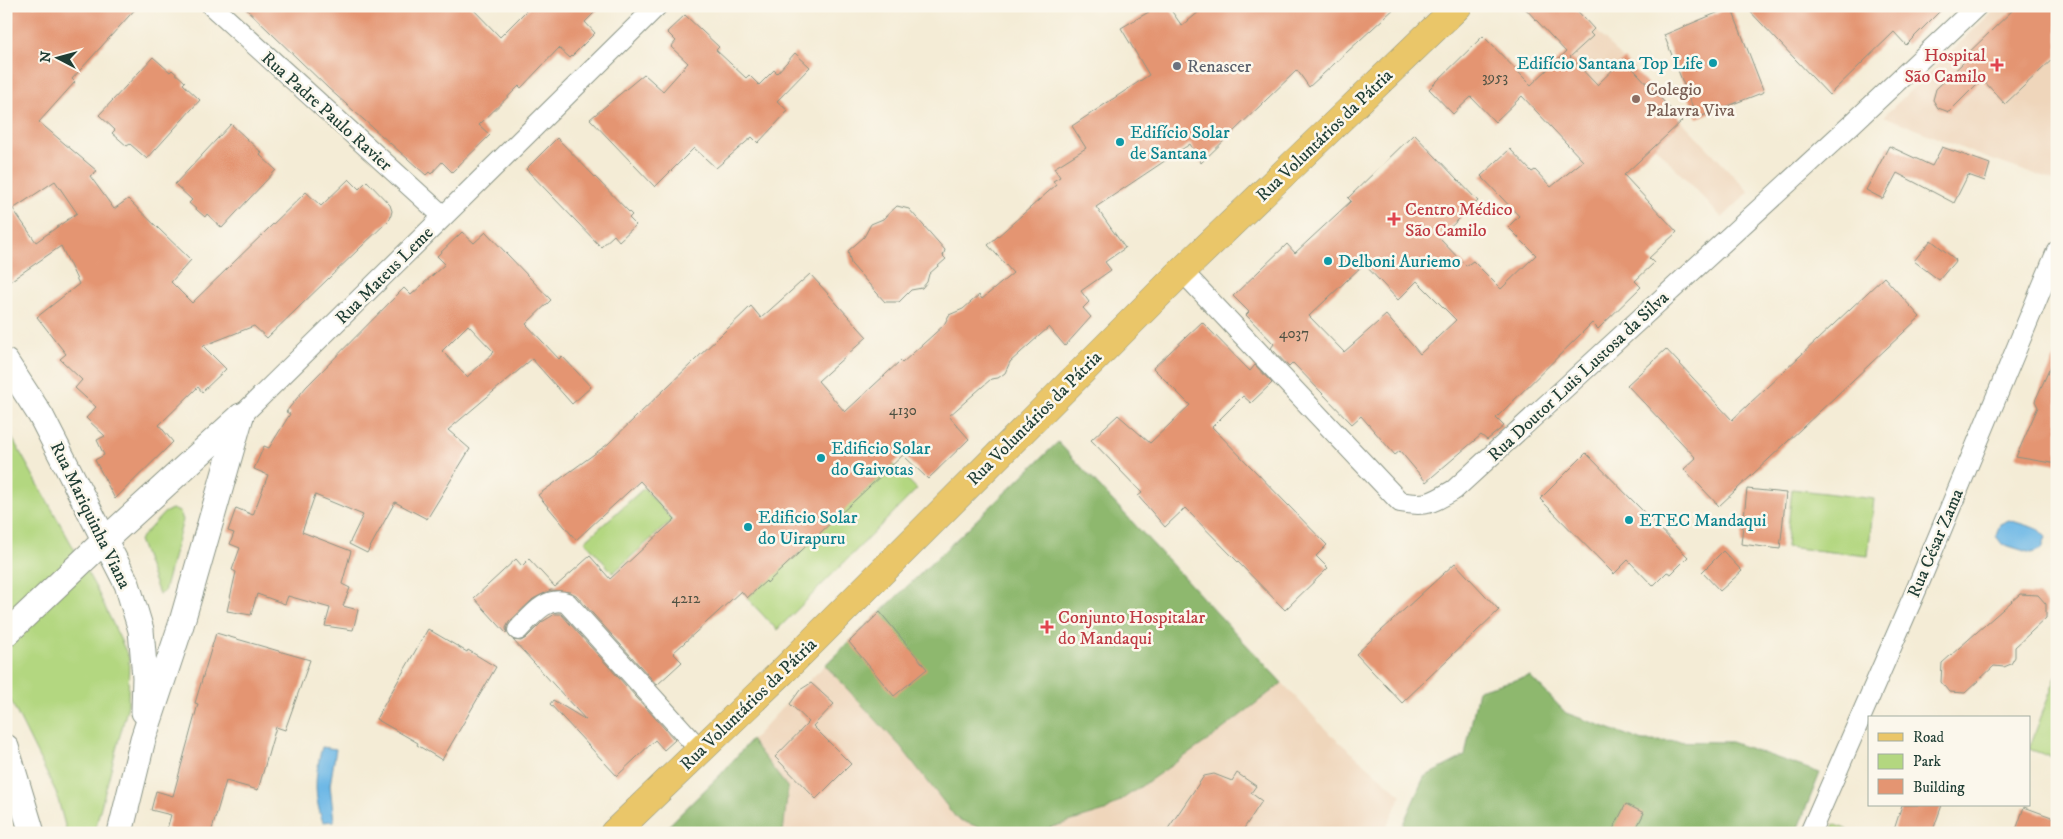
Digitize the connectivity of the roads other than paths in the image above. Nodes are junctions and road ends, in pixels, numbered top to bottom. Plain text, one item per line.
1 (212, 6) edge
2 (657, 6) edge
3 (1458, 6) edge
4 (1977, 6) edge
5 (443, 216) junction
6 (2057, 251) edge
7 (1182, 271) junction
8 (6, 362) edge
9 (241, 416) junction
10 (106, 538) junction
11 (518, 630) dead end
12 (6, 634) edge
13 (143, 739) junction
14 (6, 747) edge
15 (701, 751) junction
16 (32, 830) edge
17 (120, 833) edge
18 (614, 833) edge
19 (1810, 833) edge

1 - 5 street, Rua Padre Paulo Ravier
2 - 5 street, Rua Mateus Leme
3 - 7 main road, Rua Voluntários da Pátria
4 - 7 street, Rua Doutor Luis Lustosa da Silva
5 - 9 street, Rua Mateus Leme
6 - 19 street, Rua César Zama
7 - 15 main road, Rua Voluntários da Pátria
8 - 10 street, Rua Mariquinha Viana
9 - 10 street, Rua Mateus Leme
9 - 13 street, Rua Mariquinha Viana
10 - 12 street, Rua Mateus Leme
10 - 13 street, Rua Mariquinha Viana
11 - 15 street
13 - 17 street, Rua Mariquinha Viana
14 - 16 street
15 - 18 main road, Rua Voluntários da Pátria

